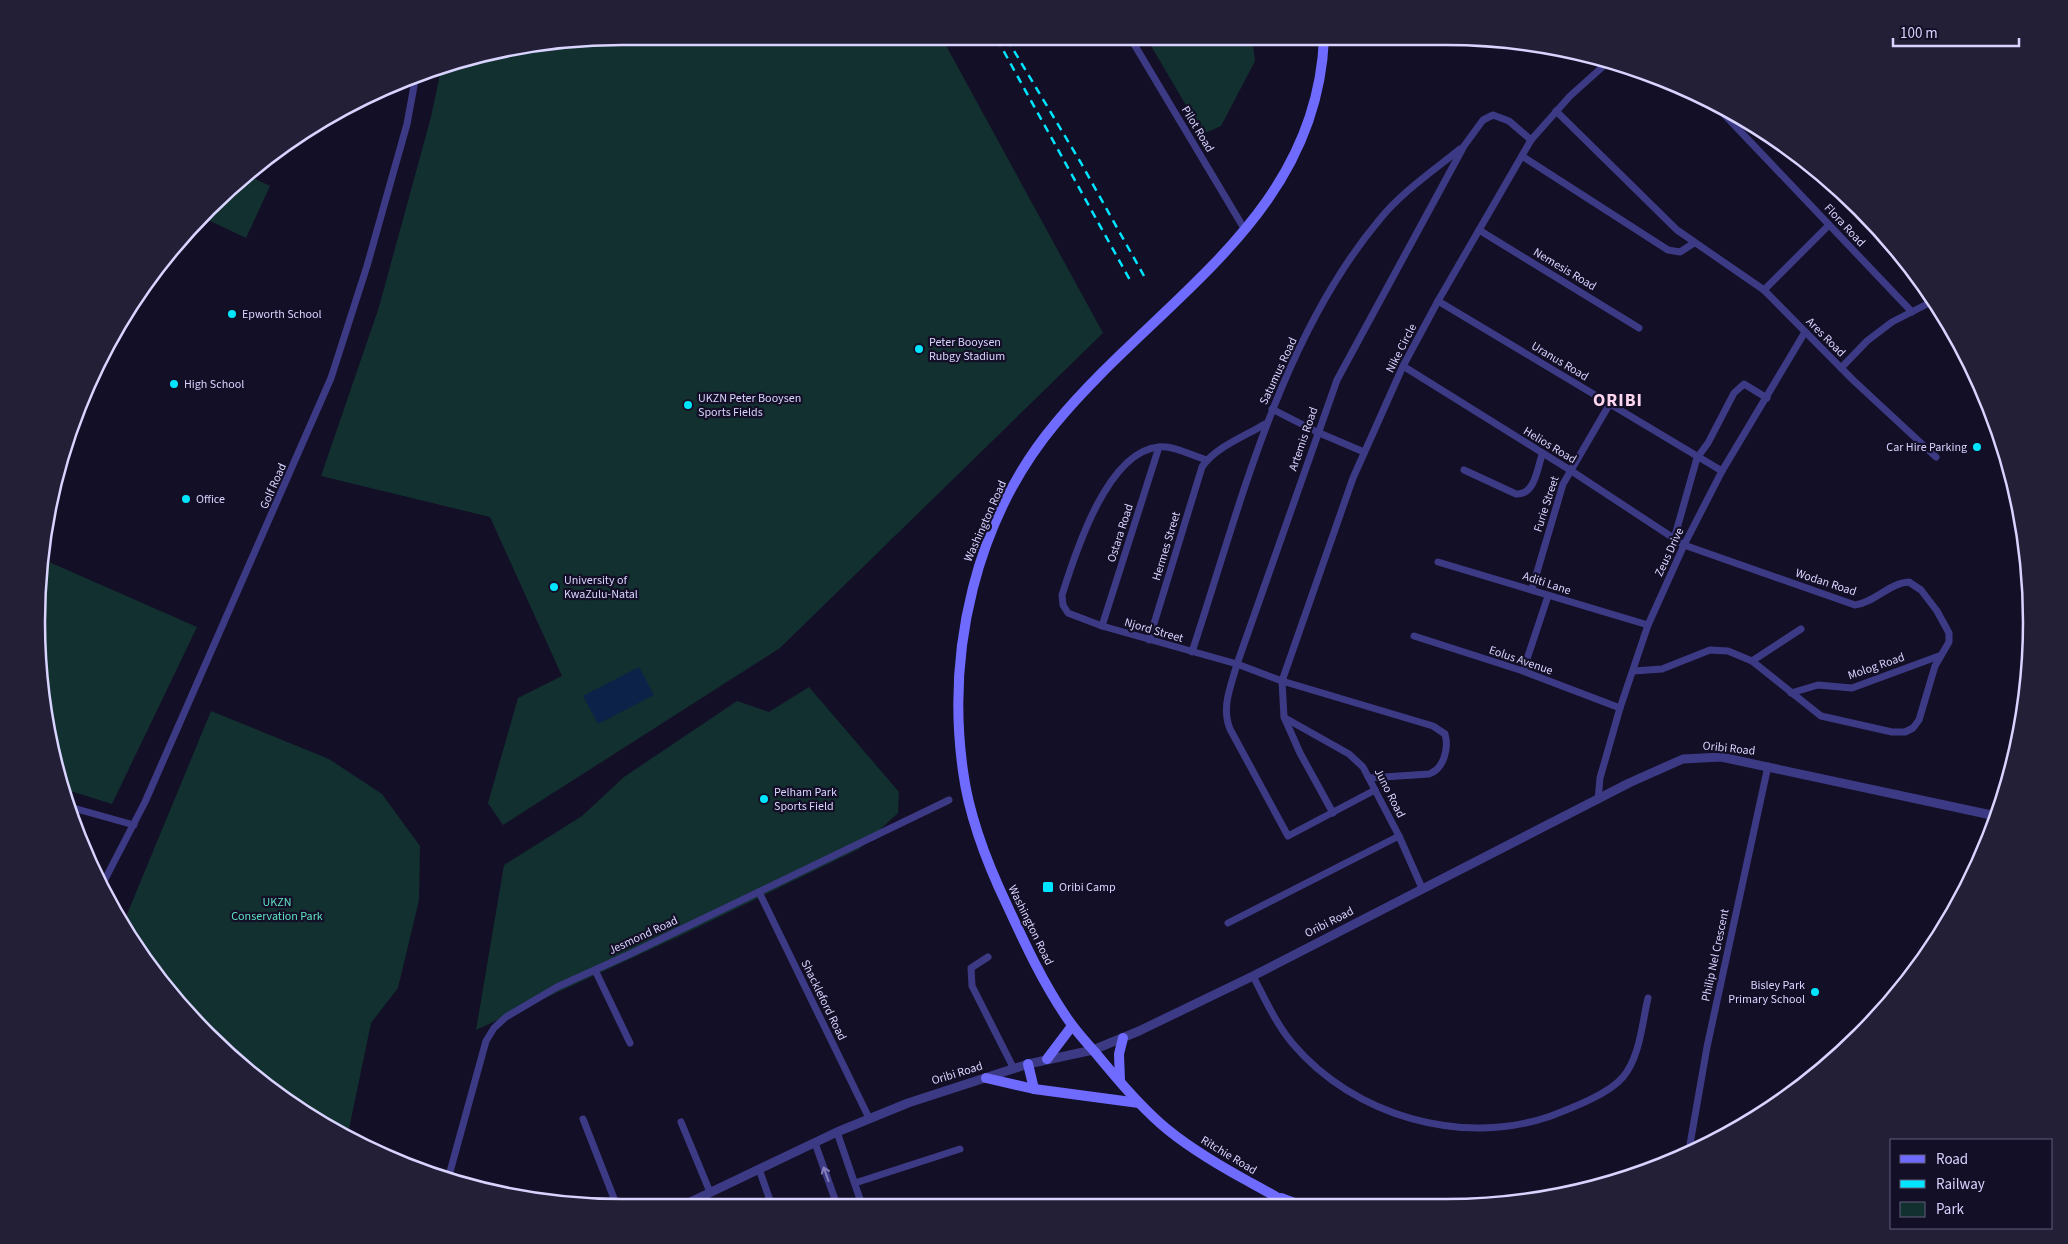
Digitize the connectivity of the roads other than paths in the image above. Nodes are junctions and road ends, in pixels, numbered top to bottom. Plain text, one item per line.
1 (1135, 45) edge
2 (1323, 45) edge
3 (1602, 67) edge
4 (414, 84) edge
5 (1556, 112) junction
6 (1728, 119) edge
7 (1531, 140) junction
8 (1464, 146) junction
9 (1522, 156) junction
10 (1829, 225) junction
11 (1246, 230) junction
12 (1479, 230) junction
13 (1694, 243) junction
14 (1764, 290) junction
15 (1438, 300) junction
16 (1928, 304) edge
17 (1912, 312) junction
18 (1639, 328) dead end
19 (1805, 332) junction
20 (1403, 366) junction
21 (1841, 368) junction
22 (1766, 398) junction
23 (1610, 405) junction
24 (1272, 409) junction
25 (1266, 424) junction
26 (1316, 432) junction
27 (1159, 447) junction
28 (1364, 452) junction
29 (1542, 455) junction
30 (1936, 457) dead end
31 (1697, 458) junction
32 (1207, 460) junction
33 (1464, 470) dead end
34 (1570, 470) junction
35 (1722, 472) junction
36 (1674, 539) junction
37 (1684, 545) junction
38 (1438, 562) dead end
39 (1532, 589) junction
40 (1548, 596) junction
41 (1648, 625) junction
42 (1102, 626) junction
43 (1801, 630) dead end
44 (1414, 636) dead end
45 (1149, 640) junction
46 (1192, 652) junction
47 (1939, 656) junction
48 (1752, 661) junction
49 (1237, 664) junction
50 (1523, 671) junction
51 (1634, 671) junction
52 (1282, 681) junction
53 (1791, 693) junction
54 (1620, 708) junction
55 (1284, 717) junction
56 (1768, 766) junction
57 (1369, 778) junction
58 (1375, 790) junction
59 (949, 800) dead end
60 (1598, 800) junction
61 (77, 809) edge
62 (1333, 813) junction
63 (1989, 815) edge
64 (134, 825) junction
65 (1400, 836) junction
66 (106, 878) edge
67 (1422, 888) junction
68 (759, 892) junction
69 (1228, 923) dead end
70 (988, 957) dead end
71 (595, 970) junction
72 (1253, 976) junction
73 (1648, 998) dead end
74 (1072, 1026) junction
75 (1123, 1038) junction
76 (630, 1043) dead end
77 (1093, 1050) junction
78 (1047, 1059) junction
79 (1028, 1064) junction
80 (1014, 1069) junction
81 (986, 1078) junction
82 (1120, 1081) junction
83 (1034, 1089) junction
84 (1139, 1103) junction
85 (869, 1118) junction
86 (583, 1119) dead end
87 (681, 1122) dead end
88 (1160, 1124) joint
89 (837, 1132) junction
90 (815, 1143) junction
91 (1690, 1144) edge
92 (960, 1149) dead end
93 (759, 1169) junction
94 (450, 1172) edge
95 (855, 1183) junction
96 (710, 1192) junction
97 (1278, 1197) junction
98 (614, 1199) edge
99 (696, 1199) edge
100 (770, 1199) edge
101 (835, 1199) edge
102 (860, 1199) edge
103 (1281, 1199) edge
104 (1283, 1199) edge

1 - 11 street, Pilot Road
2 - 11 main road, Washington Road
3 - 5 street, Nike Circle
4 - 64 street, Golf Road
5 - 7 street, Nike Circle
5 - 13 street, Ares Road
6 - 10 street, Flora Road
7 - 8 street, Artemis Road
7 - 9 street, Nike Circle
8 - 24 street, Satumus Road
8 - 26 street, Artemis Road
9 - 12 street, Nike Circle
9 - 13 street
10 - 14 street
10 - 17 street, Flora Road
11 - 74 main road, Washington Road
12 - 15 street, Nike Circle
12 - 18 street, Nemesis Road
13 - 14 street, Ares Road
14 - 19 street, Ares Road
15 - 20 street, Nike Circle
15 - 23 street, Uranus Road
16 - 17 street
17 - 21 street
19 - 21 street, Ares Road
19 - 22 street, Zeus Drive
20 - 28 street, Nike Circle
20 - 29 street, Helios Road
21 - 30 street, Ares Road
22 - 31 street
22 - 35 street, Zeus Drive
23 - 31 street, Uranus Road
23 - 34 street, Furie Street
24 - 25 street, Satumus Road
24 - 26 street
25 - 32 street
25 - 46 street, Satumus Road
26 - 28 street
26 - 49 street, Artemis Road
27 - 32 street
27 - 42 street, Ostara Road
27 - 42 street, Njord Street
28 - 52 street, Nike Circle
29 - 33 street
29 - 34 street, Helios Road
31 - 35 street, Uranus Road
31 - 36 street
32 - 45 street, Hermes Street
34 - 36 street, Helios Road
34 - 39 street, Furie Street
35 - 37 street, Zeus Drive
36 - 37 street, Helios Road
37 - 41 street, Zeus Drive
37 - 47 street, Wodan Road
38 - 39 street, Aditi Lane
39 - 40 street, Aditi Lane
40 - 41 street, Aditi Lane
40 - 50 street
41 - 51 street, Zeus Drive
42 - 45 street, Njord Street
43 - 48 street
44 - 50 street, Eolus Avenue
45 - 46 street, Njord Street
46 - 49 street, Njord Street
47 - 53 street, Molog Road
47 - 53 street, Wodan Road
48 - 51 street, Wodan Road
48 - 53 street, Wodan Road
49 - 52 street, Njord Street
49 - 62 street, Artemis Road
50 - 54 street, Eolus Avenue
51 - 54 street, Zeus Drive
52 - 55 street
52 - 57 street, Njord Street
54 - 60 street, Zeus Drive
55 - 57 street, Juno Road
55 - 62 street
56 - 60 street, Oribi Road
56 - 63 street, Oribi Road
56 - 91 street, Philip Nel Crescent
57 - 58 street, Juno Road
58 - 62 street
58 - 65 street, Juno Road
59 - 68 street, Jesmond Road
60 - 67 street, Oribi Road
61 - 64 street
64 - 66 street, Golf Road
65 - 67 street, Juno Road
65 - 69 street
67 - 72 street, Oribi Road
68 - 71 street, Jesmond Road
68 - 85 street, Shackleford Road
70 - 80 street
71 - 76 street
71 - 94 street, Jesmond Road
72 - 73 street
72 - 75 street, Oribi Road
74 - 77 main road, Washington Road
74 - 78 main road
75 - 77 street, Oribi Road
75 - 82 main road
77 - 78 street, Oribi Road
77 - 82 main road, Washington Road
78 - 79 street, Oribi Road
79 - 80 street, Oribi Road
79 - 83 main road
80 - 81 street, Oribi Road
81 - 83 main road
81 - 85 street, Oribi Road
82 - 84 main road, Washington Road
83 - 84 main road
84 - 88 main road, Washington Road
85 - 89 street, Oribi Road
86 - 98 street
87 - 96 street
88 - 97 main road, Ritchie Road
89 - 90 street, Oribi Road
89 - 95 street
90 - 93 street, Oribi Road
101 -> 90 street
92 - 95 street
93 - 96 street, Oribi Road
93 - 100 street
95 - 102 street
96 - 99 street, Oribi Road
97 - 103 main road, Ritchie Road
97 - 104 main road

